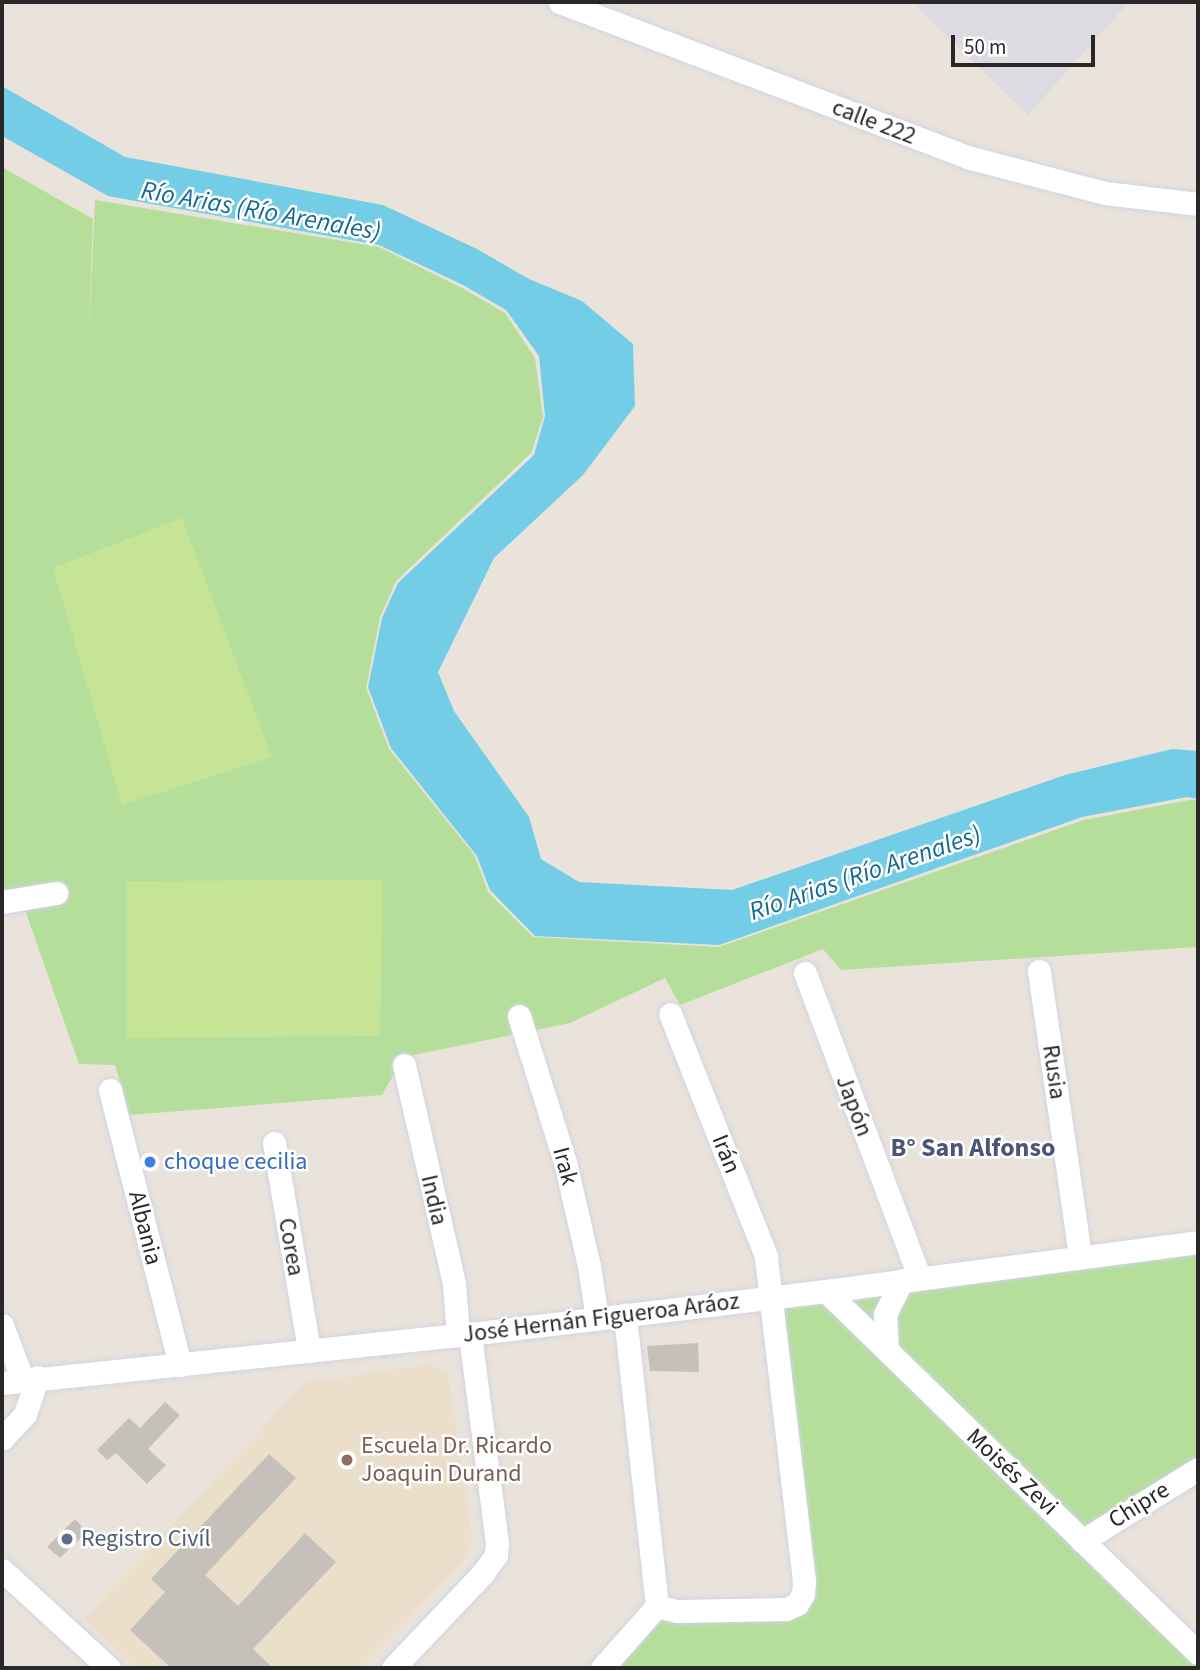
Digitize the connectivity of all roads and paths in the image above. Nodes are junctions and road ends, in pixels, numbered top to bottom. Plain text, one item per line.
1 (560, 2) edge
2 (1198, 204) edge
3 (56, 893) dead end
4 (2, 902) edge
5 (1040, 971) dead end
6 (805, 974) dead end
7 (670, 1013) dead end
8 (519, 1016) dead end
9 (404, 1065) dead end
10 (110, 1090) dead end
11 (274, 1143) dead end
12 (1198, 1242) edge
13 (1080, 1256) junction
14 (910, 1279) junction
15 (826, 1291) junction
16 (770, 1298) junction
17 (625, 1315) junction
18 (597, 1318) junction
19 (2, 1325) edge
20 (464, 1334) junction
21 (887, 1350) junction
22 (309, 1351) junction
23 (180, 1365) junction
24 (21, 1380) edge
25 (2, 1439) edge
26 (1198, 1469) edge
27 (1082, 1541) junction
28 (2, 1570) edge
29 (657, 1606) junction
30 (1198, 1653) edge
31 (109, 1668) edge
32 (393, 1668) edge
33 (602, 1668) edge

1 - 2 street, calle 222
3 - 4 street
5 - 13 street, Rusia
6 - 14 street, Japón
7 - 16 street, Irán
8 - 18 street, Irak
9 - 20 street, India
10 - 23 street, Albania
11 - 22 street, Corea
12 - 13 street, José Hernán Figueroa Aráoz
13 - 14 street, José Hernán Figueroa Aráoz
14 - 15 street, José Hernán Figueroa Aráoz
14 - 21 street
15 - 16 street, José Hernán Figueroa Aráoz
15 - 21 street, Moisés Zevi
16 - 17 street, José Hernán Figueroa Aráoz
16 - 29 street, Irán
17 - 18 street, José Hernán Figueroa Aráoz
17 - 29 street
18 - 20 street, José Hernán Figueroa Aráoz
19 - 24 street
20 - 22 street, José Hernán Figueroa Aráoz
20 - 32 street, India
21 - 27 street, Moisés Zevi
22 - 23 street, José Hernán Figueroa Aráoz
23 - 24 street, José Hernán Figueroa Aráoz
24 - 25 street
26 - 27 street, Chipre
27 - 30 street, Moisés Zevi
28 - 31 street
29 - 33 street

